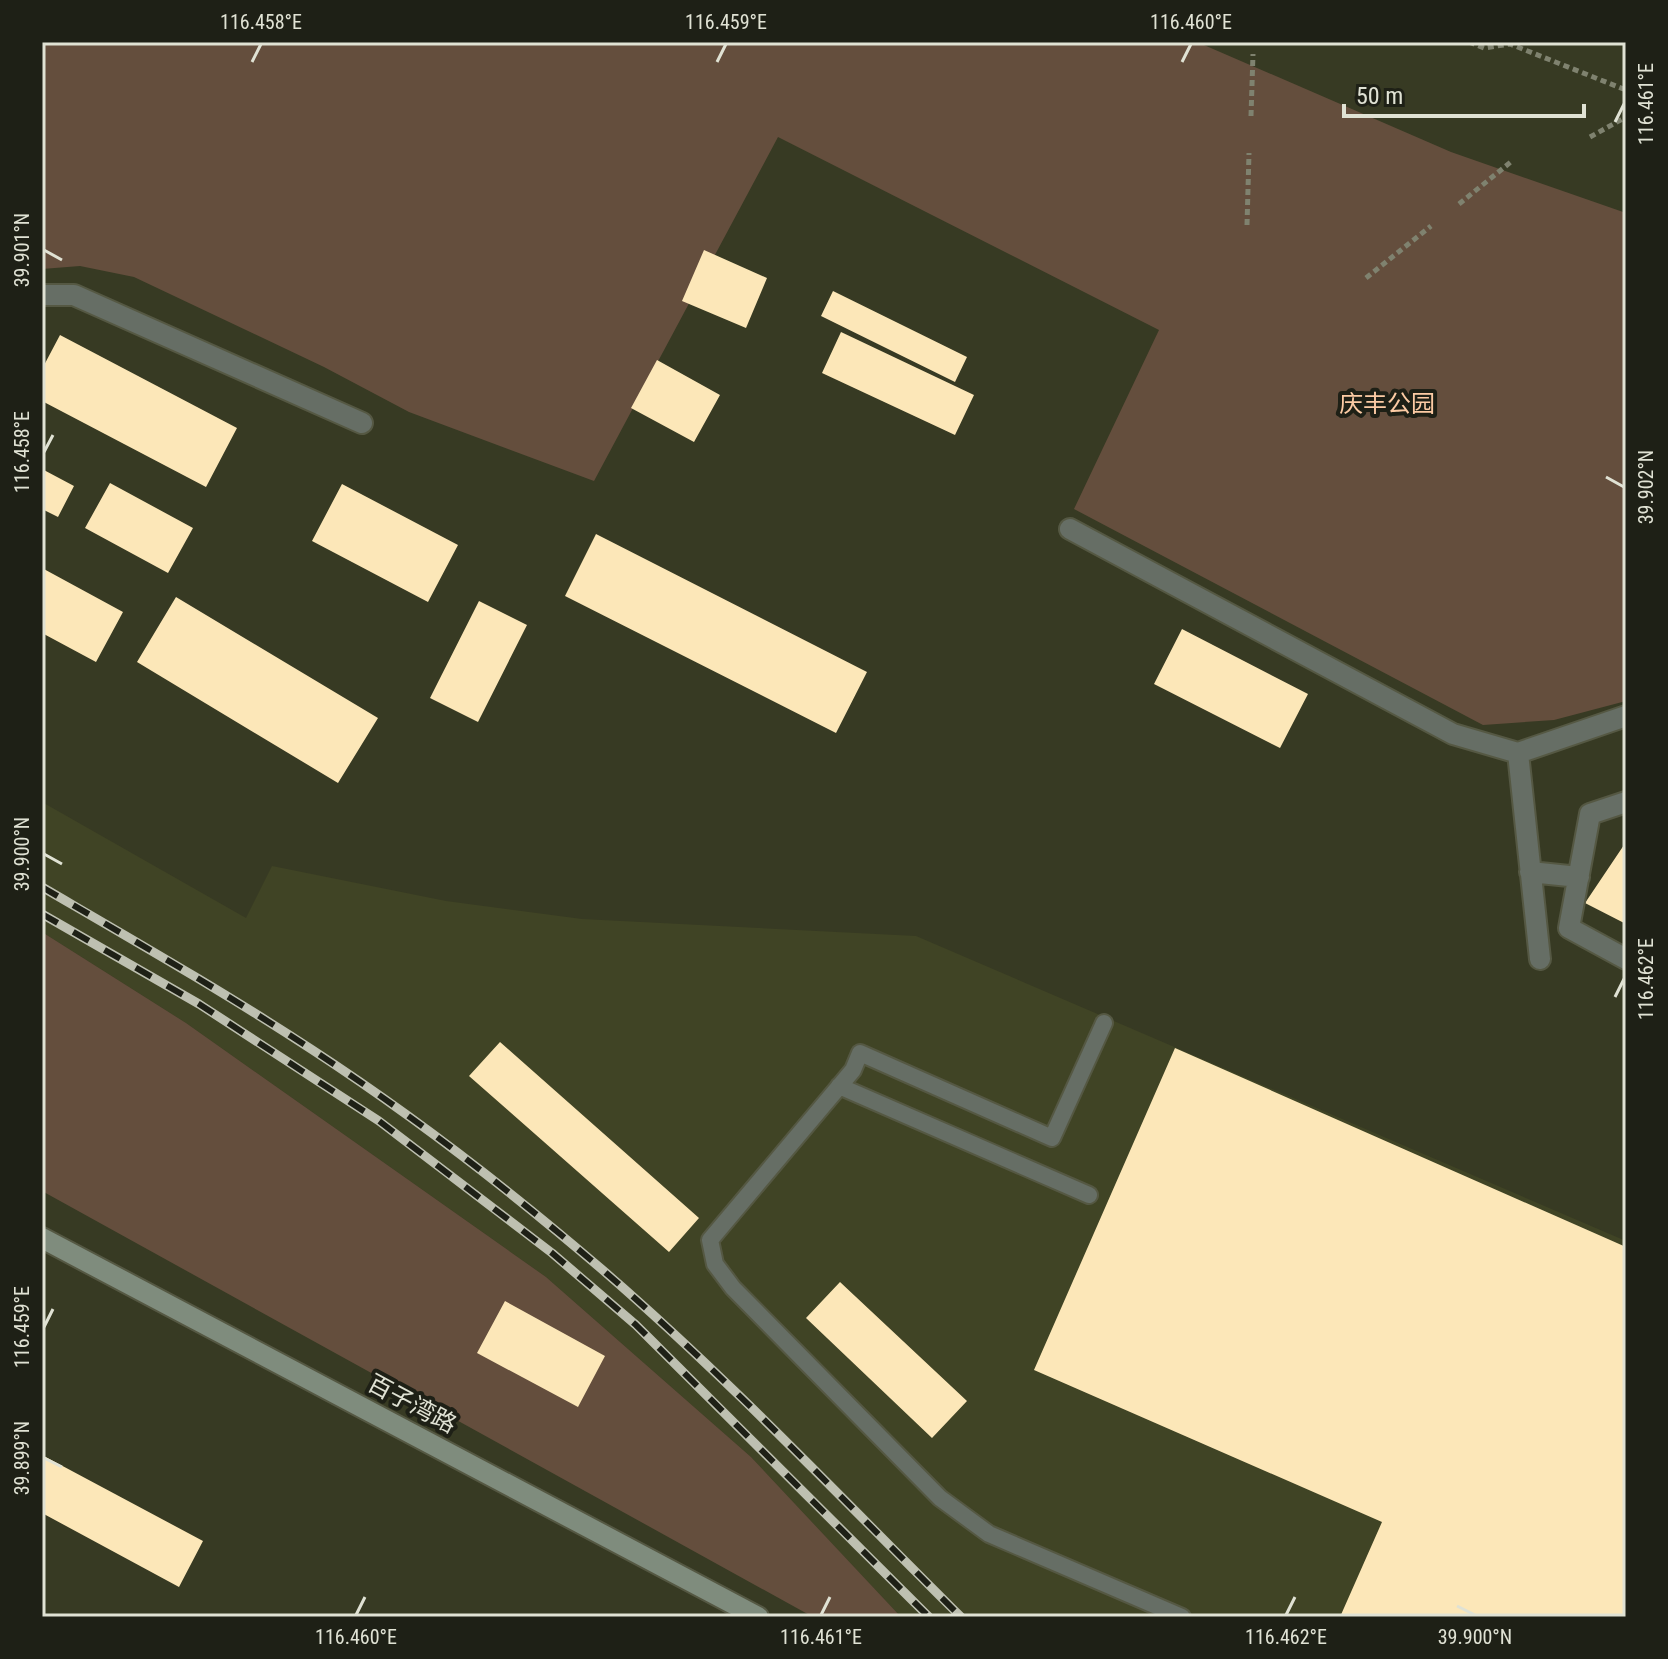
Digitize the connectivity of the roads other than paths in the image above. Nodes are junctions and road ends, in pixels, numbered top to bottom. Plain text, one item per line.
1 (42, 295) edge
2 (362, 423) dead end
3 (1070, 529) dead end
4 (1626, 716) edge
5 (1518, 753) junction
6 (1626, 802) edge
7 (1530, 872) junction
8 (1579, 877) junction
9 (1540, 959) dead end
10 (1626, 959) edge
11 (1104, 1023) dead end
12 (839, 1086) junction
13 (1089, 1195) dead end
14 (42, 1238) edge
15 (758, 1617) edge
16 (1182, 1617) edge

1 - 2 street
3 - 5 street
4 - 5 street
5 - 7 street
6 - 8 street
7 - 8 street
7 - 9 street
8 - 10 street
11 - 12 lane
12 - 13 lane
12 - 16 lane
14 - 15 street, 百子湾路

